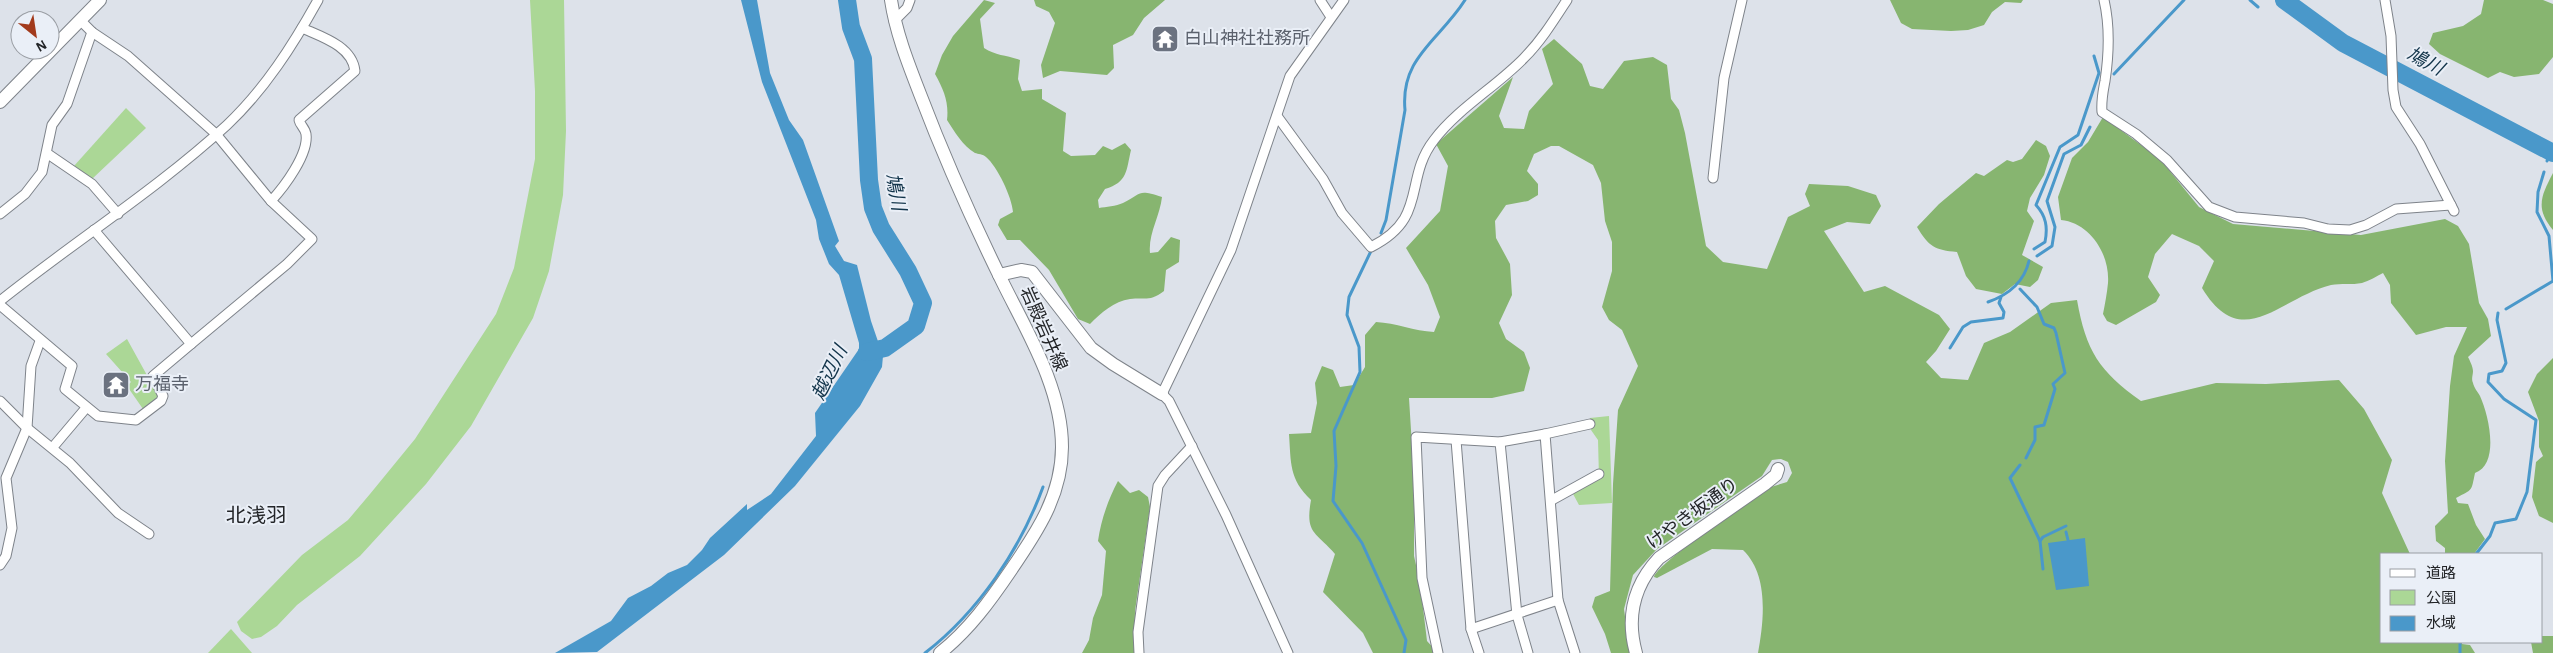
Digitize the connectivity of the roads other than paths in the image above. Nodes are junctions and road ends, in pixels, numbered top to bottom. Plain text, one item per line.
1 (100, 0) edge
2 (318, 0) edge
3 (891, 0) edge
4 (910, 0) edge
5 (1320, 0) edge
6 (1344, 0) edge
7 (1567, 0) edge
8 (1742, 0) edge
9 (2104, 0) edge
10 (2384, 0) edge
11 (1331, 16) junction
12 (80, 20) junction
13 (894, 21) junction
14 (302, 28) junction
15 (92, 32) junction
16 (0, 102) edge
17 (1277, 116) junction
18 (216, 134) junction
19 (48, 154) junction
20 (1713, 178) dead end
21 (271, 201) junction
22 (0, 214) edge
23 (118, 214) junction
24 (94, 230) junction
25 (999, 274) junction
26 (1, 299) edge
27 (40, 341) junction
28 (191, 344) junction
29 (1162, 394) junction
30 (0, 401) edge
31 (86, 408) junction
32 (1590, 424) dead end
33 (27, 428) junction
34 (1545, 434) junction
35 (1456, 440) junction
36 (1500, 442) junction
37 (1192, 446) junction
38 (53, 447) junction
39 (1778, 469) dead end
40 (1599, 474) dead end
41 (1552, 500) junction
42 (150, 534) dead end
43 (0, 566) edge
44 (1558, 600) junction
45 (1517, 615) junction
46 (1471, 629) junction
47 (940, 653) edge
48 (1139, 653) edge
49 (1288, 653) edge
50 (1438, 653) edge
51 (1479, 653) edge
52 (1528, 653) edge
53 (1574, 653) edge
54 (1636, 653) edge

1 - 12 main road
2 - 14 street
3 - 13 main road, 岩殿岩井線
4 - 13 street
5 - 11 street
6 - 11 street
7 - 17 street
8 - 20 street
9 - 10 street
11 - 17 street
12 - 15 street
12 - 16 main road
13 - 25 main road, 岩殿岩井線
14 - 18 street
14 - 21 street
15 - 18 street
15 - 19 street
17 - 29 street
18 - 21 street
18 - 23 street
19 - 22 street
19 - 23 street
21 - 28 street
23 - 24 street
24 - 26 street
24 - 28 street
25 - 29 main road
25 - 47 main road, 岩殿岩井線
26 - 27 street
27 - 31 street
27 - 33 street
28 - 31 street
29 - 37 street
30 - 33 street
31 - 38 street
32 - 34 street
33 - 38 street
33 - 43 street
34 - 36 street
34 - 41 street
35 - 36 street
35 - 46 street
35 - 50 street
36 - 45 street
37 - 48 street
37 - 49 street
38 - 42 street
39 - 54 main road, けやき坂通り
40 - 41 street
41 - 44 street
44 - 45 street
44 - 53 street
45 - 46 street
45 - 52 street
46 - 51 street

